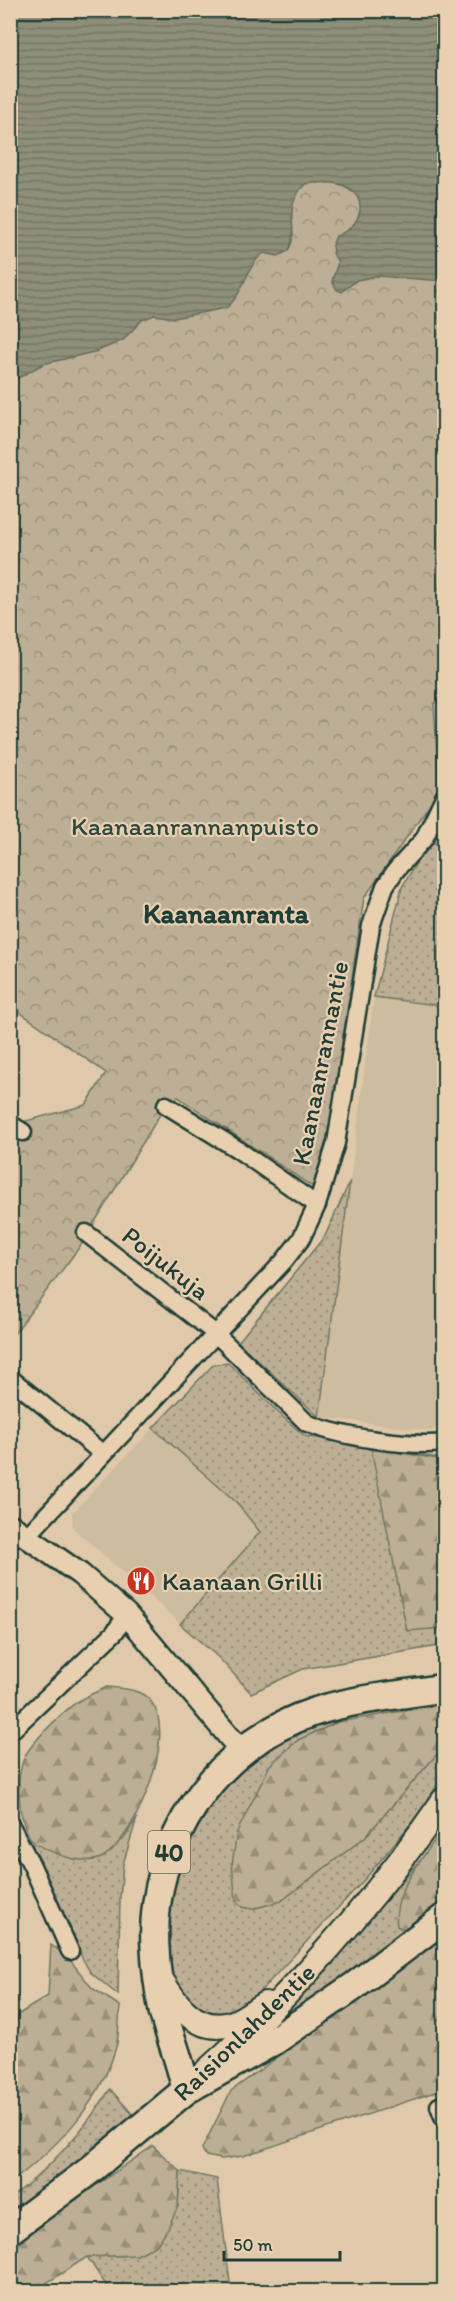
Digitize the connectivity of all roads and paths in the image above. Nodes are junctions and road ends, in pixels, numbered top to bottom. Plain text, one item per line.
1 (444, 797) edge
2 (166, 1105) dead end
3 (317, 1205) junction
4 (86, 1233) dead end
5 (216, 1334) junction
6 (10, 1378) edge
7 (444, 1443) edge
8 (103, 1454) junction
9 (19, 1530) edge
10 (127, 1615) junction
11 (444, 1688) edge
12 (10, 1732) edge
13 (242, 1752) junction
14 (444, 1800) edge
15 (10, 1824) edge
16 (444, 1918) edge
17 (70, 1951) dead end
18 (158, 1974) junction
19 (300, 1982) junction
20 (186, 2090) junction
21 (444, 2105) edge
22 (444, 2119) edge
23 (10, 2230) edge

1 - 3 street, Kaanaanrannantie
2 - 3 street
3 - 5 street, Kaanaanrannantie
4 - 5 street, Poijukuja
5 - 7 street, Poijukuja
5 - 8 street, Kaanaanrannantie
6 - 8 street
8 - 9 street, Kaanaanrannantie
9 - 10 street
10 - 12 street
10 - 13 street
11 - 13 main road, 40
13 - 18 main road, 40
14 - 19 main road, Raisionlahdentie
15 - 17 street
16 - 20 main road
18 - 19 main road
18 - 20 main road, 40
19 - 20 main road, Raisionlahdentie
20 - 23 main road, Raisionlahdentie
21 - 22 street

